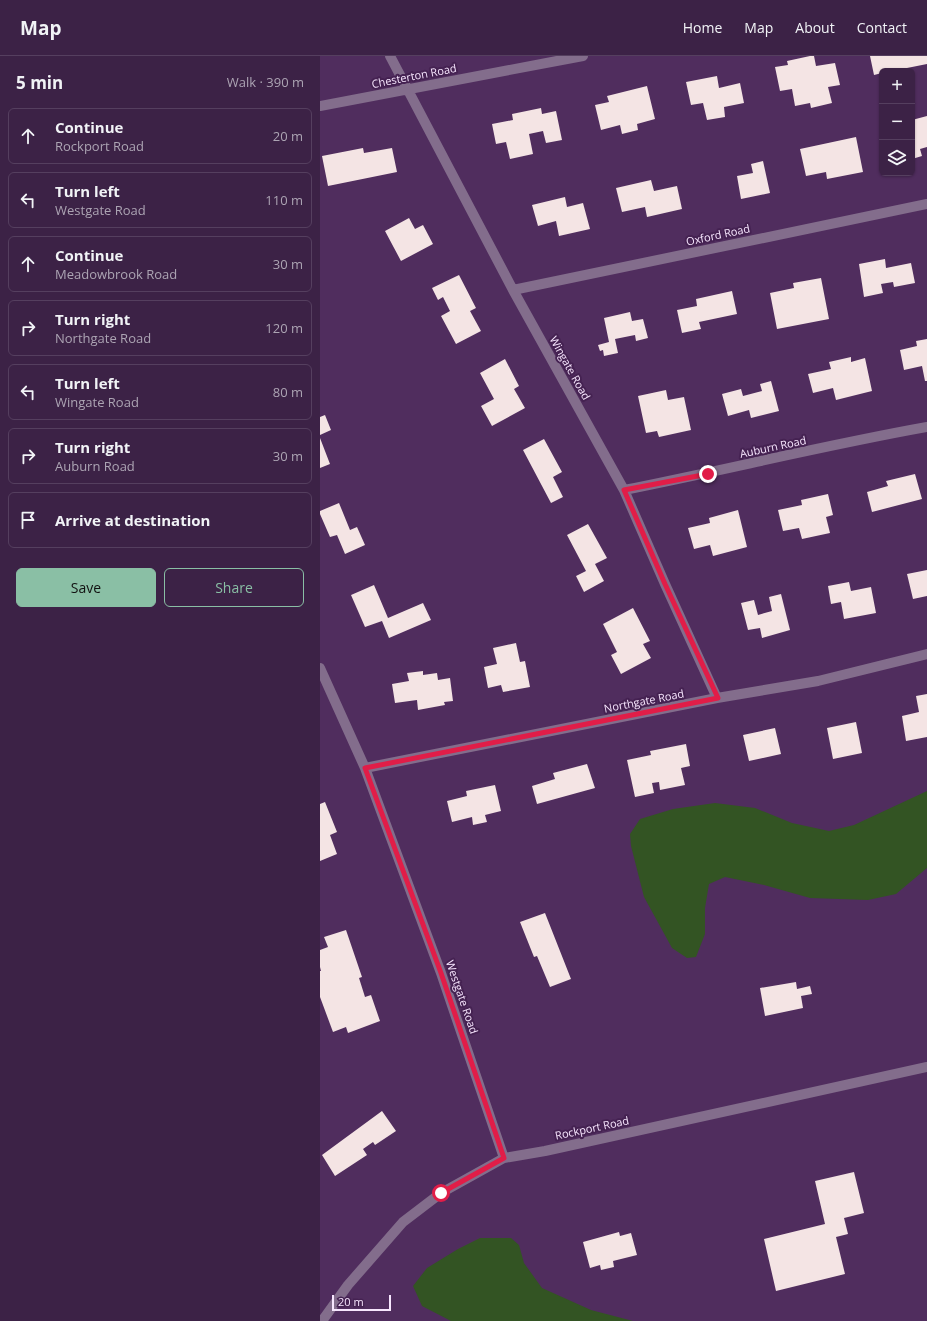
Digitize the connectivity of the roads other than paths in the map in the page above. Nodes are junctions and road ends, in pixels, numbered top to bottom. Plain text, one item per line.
1 (390, 56) edge
2 (583, 56) edge
3 (408, 89) junction
4 (320, 106) edge
5 (927, 204) edge
6 (513, 290) junction
7 (927, 426) edge
8 (624, 490) junction
9 (927, 654) edge
10 (320, 668) edge
11 (718, 698) junction
12 (365, 768) junction
13 (927, 1067) edge
14 (504, 1158) junction
15 (322, 1321) edge

1 - 3 street, Wingate Road
2 - 3 street, Chesterton Road
3 - 4 street, Chesterton Road
3 - 6 street, Wingate Road
5 - 6 street, Oxford Road
6 - 8 street, Wingate Road
7 - 8 street, Auburn Road
8 - 11 street, Wingate Road
9 - 11 street, Northgate Road
10 - 12 street, Westgate Road
11 - 12 street, Northgate Road
12 - 14 street, Westgate Road
13 - 14 street, Rockport Road
14 - 15 street, Rockport Road

